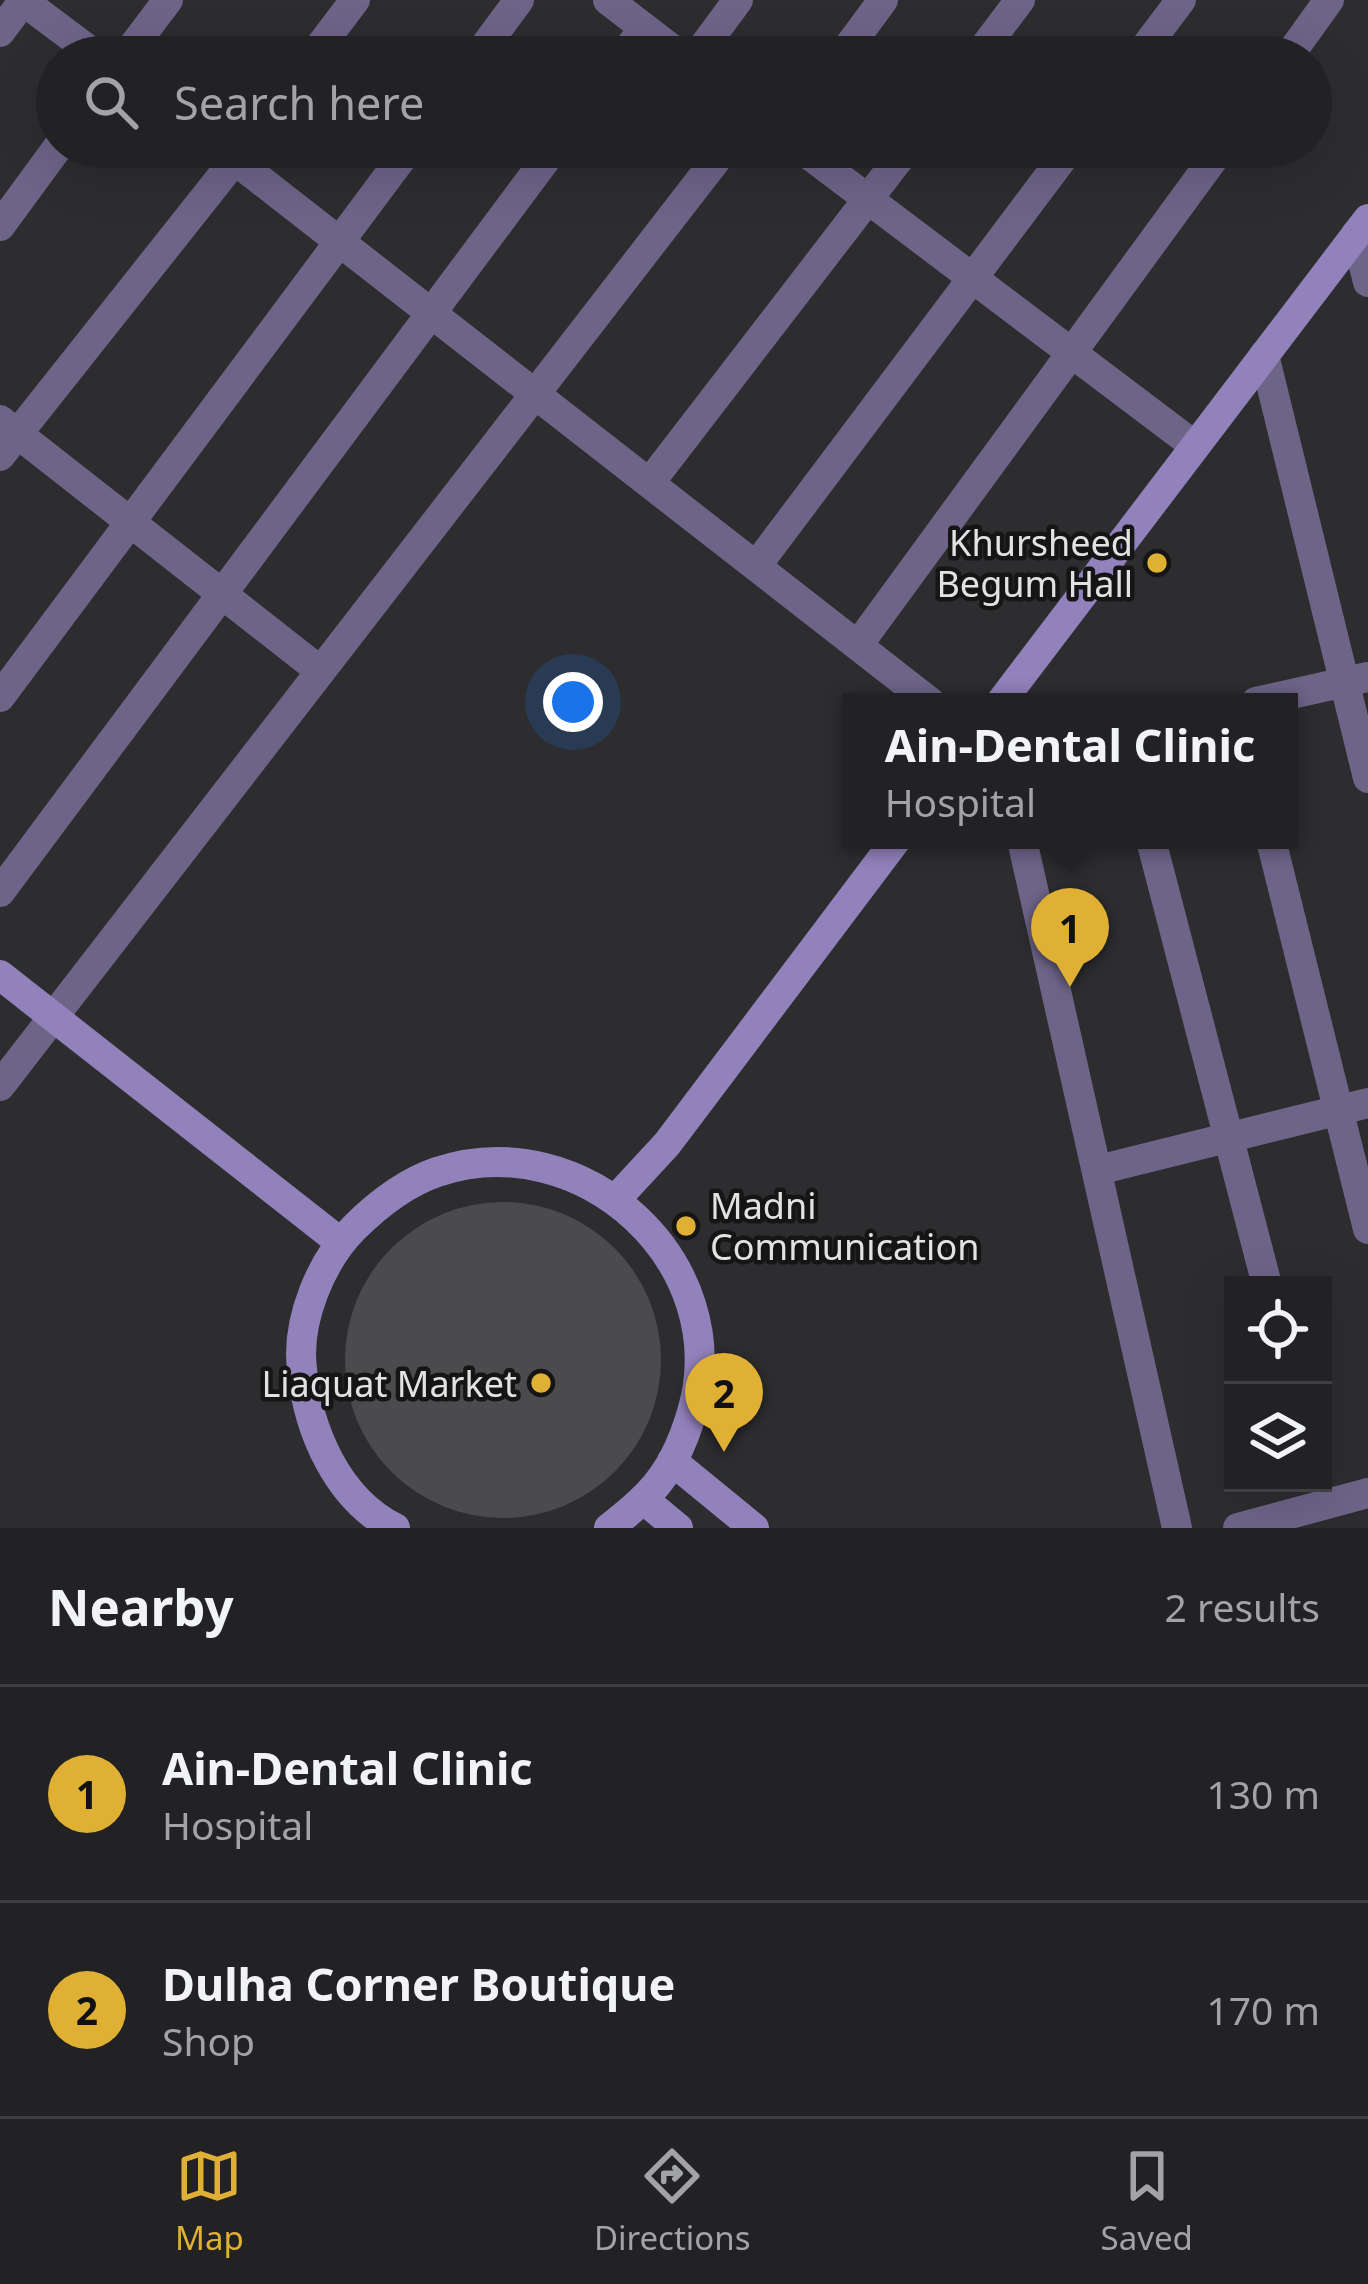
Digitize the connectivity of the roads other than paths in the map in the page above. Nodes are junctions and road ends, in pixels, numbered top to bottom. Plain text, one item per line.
1 (23, 0) edge
2 (168, 0) edge
3 (355, 0) edge
4 (519, 0) edge
5 (608, 0) edge
6 (738, 0) edge
7 (884, 0) edge
8 (1020, 0) edge
9 (1181, 0) edge
10 (1329, 0) edge
11 (644, 28) junction
12 (0, 32) edge
13 (70, 36) edge
14 (141, 36) edge
15 (328, 36) edge
16 (492, 36) edge
17 (638, 36) edge
18 (654, 36) edge
19 (711, 36) edge
20 (857, 36) edge
21 (992, 36) edge
22 (1154, 36) edge
23 (1303, 36) edge
24 (43, 168) edge
25 (219, 168) edge
26 (253, 168) edge
27 (394, 168) edge
28 (539, 168) edge
29 (709, 168) edge
30 (826, 168) edge
31 (892, 168) edge
32 (1055, 168) edge
33 (1207, 168) edge
34 (867, 200) junction
35 (0, 226) edge
36 (1362, 226) edge
37 (340, 241) junction
38 (972, 279) junction
39 (1368, 282) edge
40 (432, 312) junction
41 (1071, 353) junction
42 (1264, 355) junction
43 (534, 391) junction
44 (6, 436) edge
45 (1195, 446) junction
46 (651, 481) junction
47 (130, 521) junction
48 (757, 565) junction
49 (222, 594) junction
50 (858, 645) junction
51 (319, 670) junction
52 (1355, 680) edge
53 (918, 693) edge
54 (1008, 693) edge
55 (1296, 693) edge
56 (0, 697) edge
57 (1368, 778) edge
58 (889, 849) edge
59 (1024, 849) edge
60 (1153, 849) edge
61 (1274, 849) edge
62 (0, 892) edge
63 (0, 974) edge
64 (53, 1016) junction
65 (0, 1086) edge
66 (1353, 1107) edge
67 (1228, 1137) junction
68 (1098, 1170) junction
69 (617, 1198) junction
70 (1368, 1229) edge
71 (340, 1242) junction
72 (1265, 1276) edge
73 (672, 1461) junction
74 (1368, 1492) edge
75 (643, 1499) junction
76 (1324, 1505) edge
77 (395, 1528) edge
78 (609, 1528) edge
79 (678, 1528) edge
80 (754, 1528) edge
81 (1177, 1528) edge
82 (1238, 1528) edge

1 - 12 street
1 - 13 street
2 - 14 street
3 - 15 street
4 - 16 street
5 - 11 street
6 - 19 street
7 - 20 street
8 - 21 street
9 - 22 street
10 - 23 street
11 - 17 street
11 - 18 street
24 - 35 street
25 - 44 street
26 - 37 street
27 - 37 street
28 - 40 street
29 - 43 street
30 - 34 street
31 - 34 street
32 - 38 street
33 - 41 street
34 - 38 street
34 - 46 street
36 - 39 street
36 - 42 street
37 - 40 street
37 - 47 street
38 - 41 street
38 - 48 street
40 - 43 street
40 - 49 street
41 - 45 street
41 - 50 street
42 - 45 street
42 - 52 street
43 - 46 street
43 - 51 street
44 - 47 street
45 - 54 street
46 - 48 street
47 - 49 street
47 - 56 street
48 - 50 street
49 - 51 street
49 - 62 street
50 - 53 street
51 - 64 street
52 - 55 street
52 - 57 street
58 - 69 street
59 - 68 street
60 - 67 street
61 - 66 street
63 - 64 street
64 - 65 street
64 - 71 street
66 - 67 street
66 - 70 street
67 - 68 street
67 - 72 street
68 - 81 street
69 - 71 street
69 - 73 street
71 - 77 street
73 - 75 street
73 - 80 street
74 - 76 street
75 - 78 street
75 - 79 street
76 - 82 street

